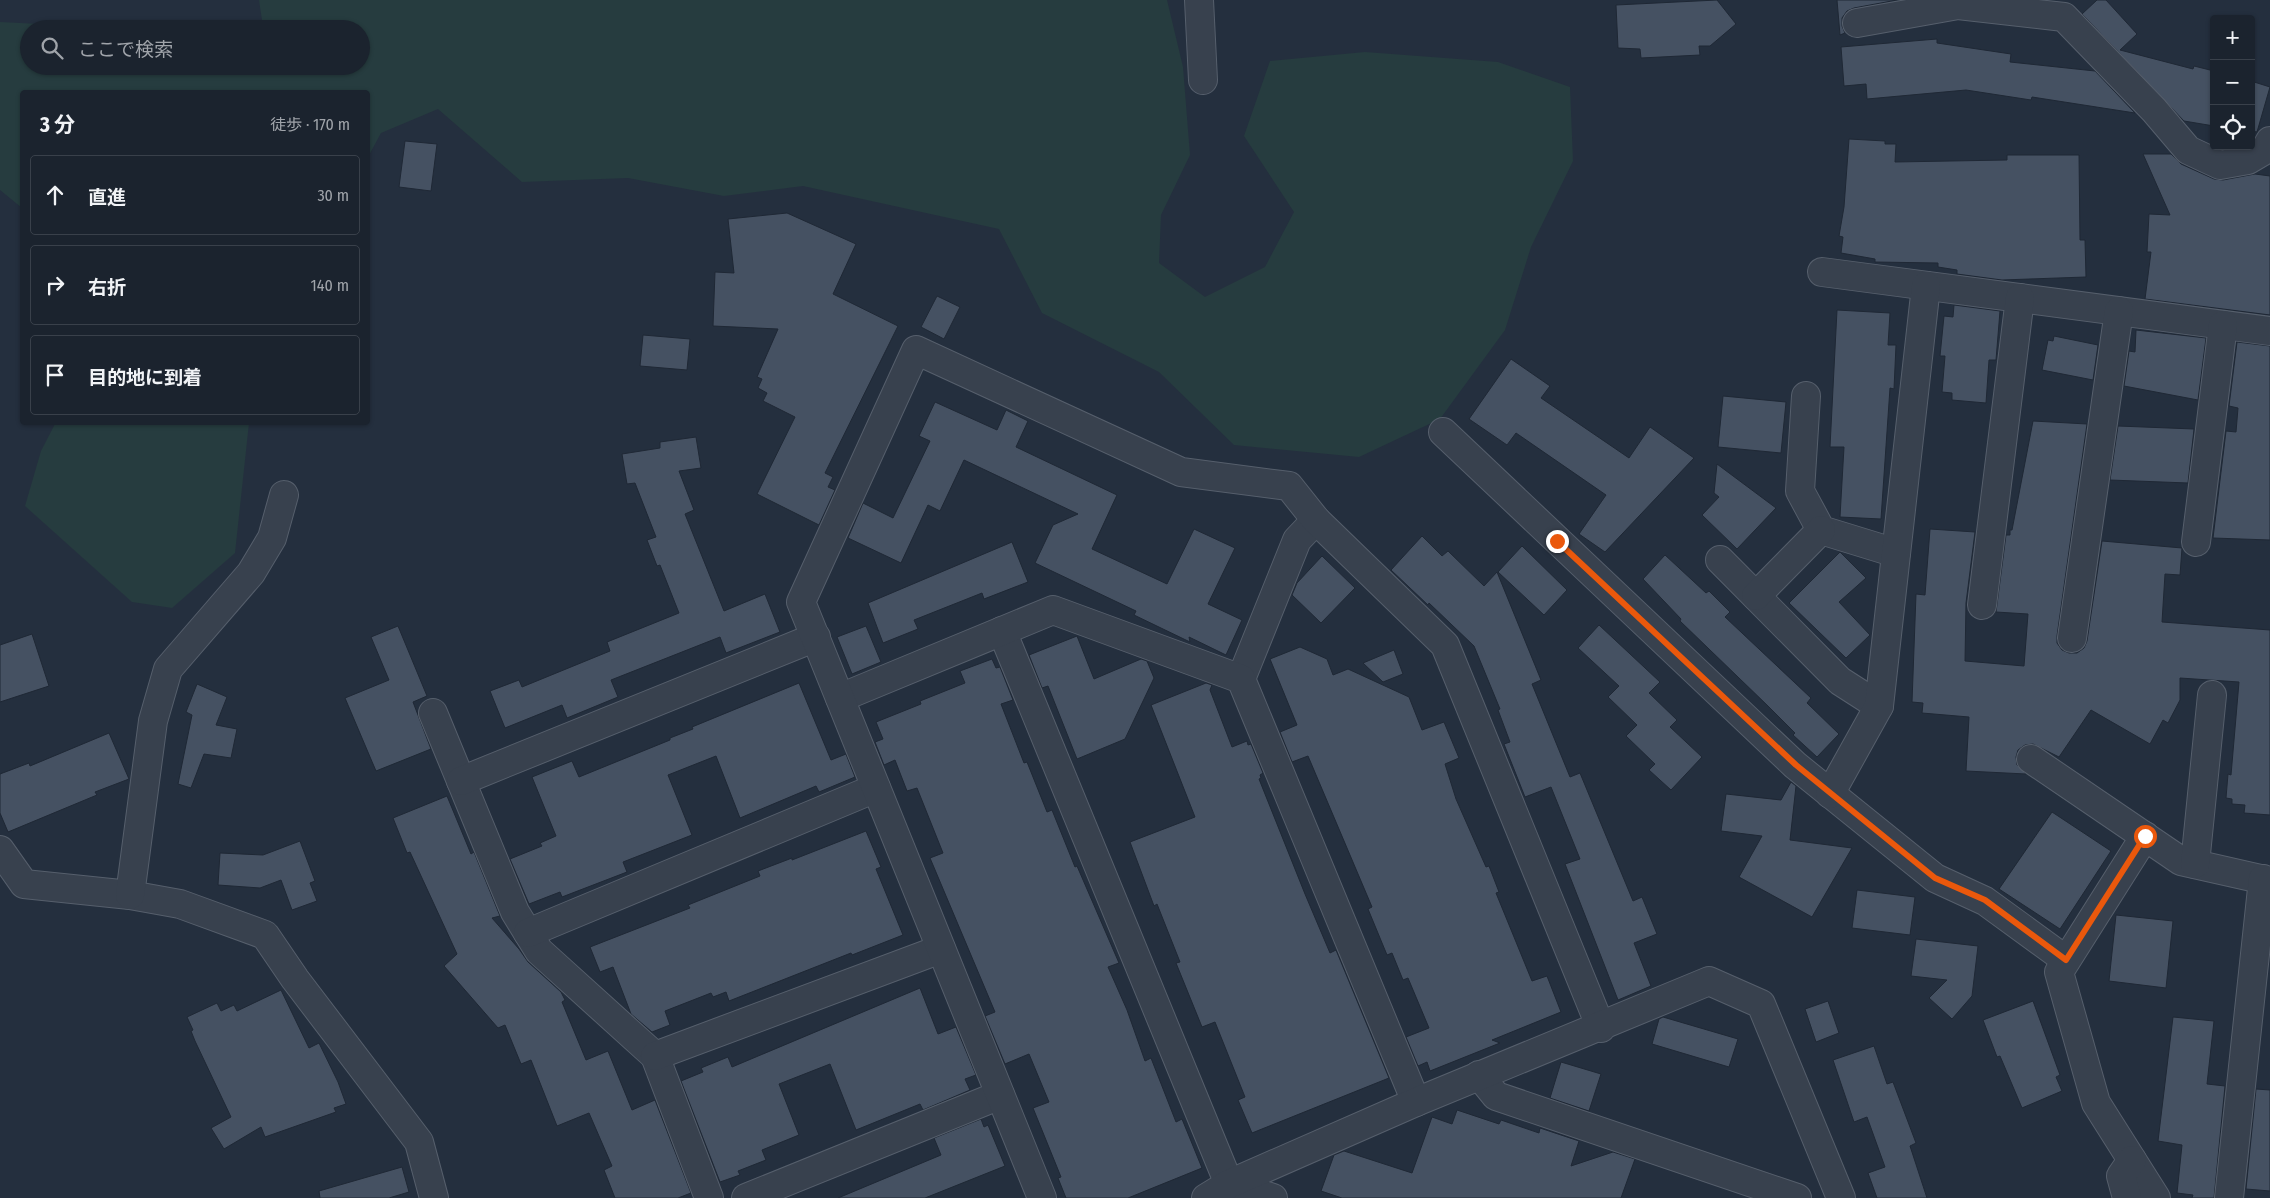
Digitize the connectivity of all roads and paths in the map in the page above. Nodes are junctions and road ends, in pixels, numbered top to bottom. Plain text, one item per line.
1 (1199, 0) edge
2 (1998, 5) edge
3 (1857, 23) dead end
4 (1203, 80) dead end
5 (2270, 141) edge
6 (1822, 272) dead end
7 (1926, 286) junction
8 (2020, 298) junction
9 (2119, 311) junction
10 (2224, 325) junction
11 (2270, 331) edge
12 (1806, 396) dead end
13 (1442, 432) dead end
14 (284, 495) dead end
15 (1316, 520) junction
16 (1821, 530) junction
17 (2196, 542) dead end
18 (1896, 553) junction
19 (1720, 560) dead end
20 (1756, 596) junction
21 (1982, 605) dead end
22 (1002, 631) junction
23 (816, 637) junction
24 (2072, 638) dead end
25 (1241, 679) junction
26 (2212, 695) dead end
27 (840, 698) junction
28 (1879, 706) junction
29 (433, 713) dead end
30 (2032, 759) dead end
31 (461, 781) junction
32 (876, 788) junction
33 (1830, 794) junction
34 (2145, 836) junction
35 (0, 850) edge
36 (2195, 864) junction
37 (2266, 880) edge
38 (130, 895) junction
39 (528, 933) junction
40 (941, 949) junction
41 (2066, 960) junction
42 (1601, 1028) junction
43 (654, 1056) junction
44 (1479, 1076) junction
45 (1000, 1094) junction
46 (1416, 1102) junction
47 (2132, 1160) junction
48 (1229, 1184) junction
49 (1837, 1197) edge
50 (434, 1198) edge
51 (709, 1198) edge
52 (746, 1198) edge
53 (1042, 1198) edge
54 (1206, 1198) edge
55 (1273, 1198) edge
56 (1797, 1198) edge
57 (2127, 1198) edge
58 (2156, 1198) edge
59 (2229, 1198) edge

1 - 4 street
2 - 3 street
2 - 5 street
6 - 7 street
7 - 8 street
7 - 18 street
8 - 9 street
8 - 21 street
9 - 10 street
9 - 24 street
10 - 11 street
10 - 17 street
12 - 16 street
13 - 33 street
14 - 38 street
15 - 23 street
15 - 25 street
15 - 42 street
16 - 18 street
16 - 20 street
18 - 28 street
19 - 20 street
20 - 28 street
22 - 25 street
22 - 27 street
22 - 48 street
23 - 27 street
23 - 31 street
25 - 46 street
26 - 36 street
27 - 32 street
28 - 33 street
29 - 31 street
30 - 34 street
31 - 39 street
32 - 39 street
32 - 40 street
33 - 41 street
34 - 36 street
34 - 41 street
35 - 38 street
36 - 37 street
37 - 59 street
38 - 50 street
39 - 43 street
40 - 43 street
40 - 45 street
41 - 47 street
42 - 44 street
42 - 49 street
43 - 51 street
44 - 46 street
44 - 56 street
45 - 52 street
45 - 53 street
46 - 48 street
47 - 57 street
47 - 58 street
48 - 54 street
48 - 55 street

